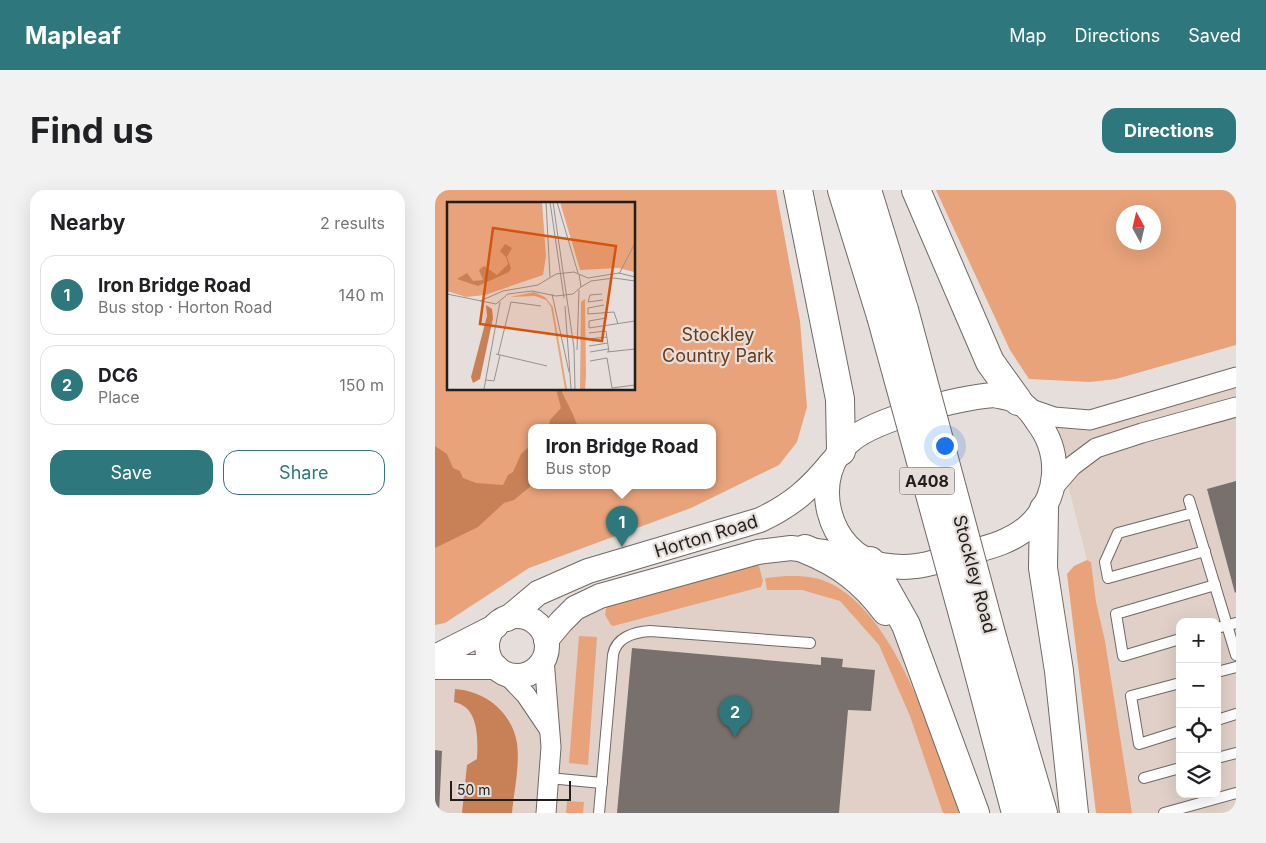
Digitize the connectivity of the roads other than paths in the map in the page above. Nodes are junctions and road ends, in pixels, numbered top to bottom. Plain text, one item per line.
1 (799, 190) edge
2 (842, 190) edge
3 (867, 190) edge
4 (916, 190) edge
5 (892, 313) junction
6 (1236, 377) edge
7 (1023, 404) junction
8 (1236, 407) edge
9 (839, 453) junction
10 (1049, 498) junction
11 (1189, 500) dead end
12 (1193, 513) junction
13 (805, 549) junction
14 (1205, 551) junction
15 (865, 559) junction
16 (1215, 584) junction
17 (501, 623) junction
18 (1227, 626) edge
19 (1176, 640) edge
20 (809, 643) dead end
21 (983, 644) junction
22 (545, 650) junction
23 (1236, 654) edge
24 (435, 657) edge
25 (435, 667) edge
26 (1236, 667) edge
27 (501, 670) junction
28 (1221, 671) edge
29 (1176, 683) edge
30 (934, 698) junction
31 (1236, 714) edge
32 (1221, 719) edge
33 (549, 729) junction
34 (1176, 732) edge
35 (1236, 753) edge
36 (1221, 757) edge
37 (1176, 769) edge
38 (549, 778) junction
39 (1144, 778) dead end
40 (601, 783) junction
41 (1236, 793) edge
42 (546, 813) edge
43 (599, 813) edge
44 (975, 813) edge
45 (1016, 813) edge
46 (1043, 813) edge
47 (1074, 813) edge
48 (1164, 813) edge

1 - 9 main road
2 - 5 main road, Stockley Road / A408
3 - 5 main road, Stockley Road / A408
4 - 7 main road
5 - 21 main road, Stockley Road / A408, bridge
6 - 7 street
7 - 9 street, Horton Road
7 - 10 street
8 - 10 street
9 - 15 street
9 - 17 street, Horton Road
10 - 15 street, Horton Road
10 - 47 main road
11 - 12 lane
12 - 14 lane
12 - 14 lane
13 - 15 street, Horton Road
13 - 22 street, Horton Road
13 - 30 main road
14 - 16 lane
15 - 30 main road
16 - 18 lane
16 - 19 lane
17 - 22 street
17 - 24 street, Horton Road
17 - 27 street
18 - 23 lane
20 - 40 lane
21 - 45 main road, Stockley Road / A408
21 - 46 main road, Stockley Road / A408
22 - 27 street
22 - 33 street
25 - 27 street
26 - 28 lane
27 - 33 street
29 - 34 lane
30 - 44 main road
31 - 32 lane
33 - 38 street
35 - 36 lane
37 - 39 lane
38 - 40 lane
38 - 42 street
40 - 43 lane
41 - 48 lane

